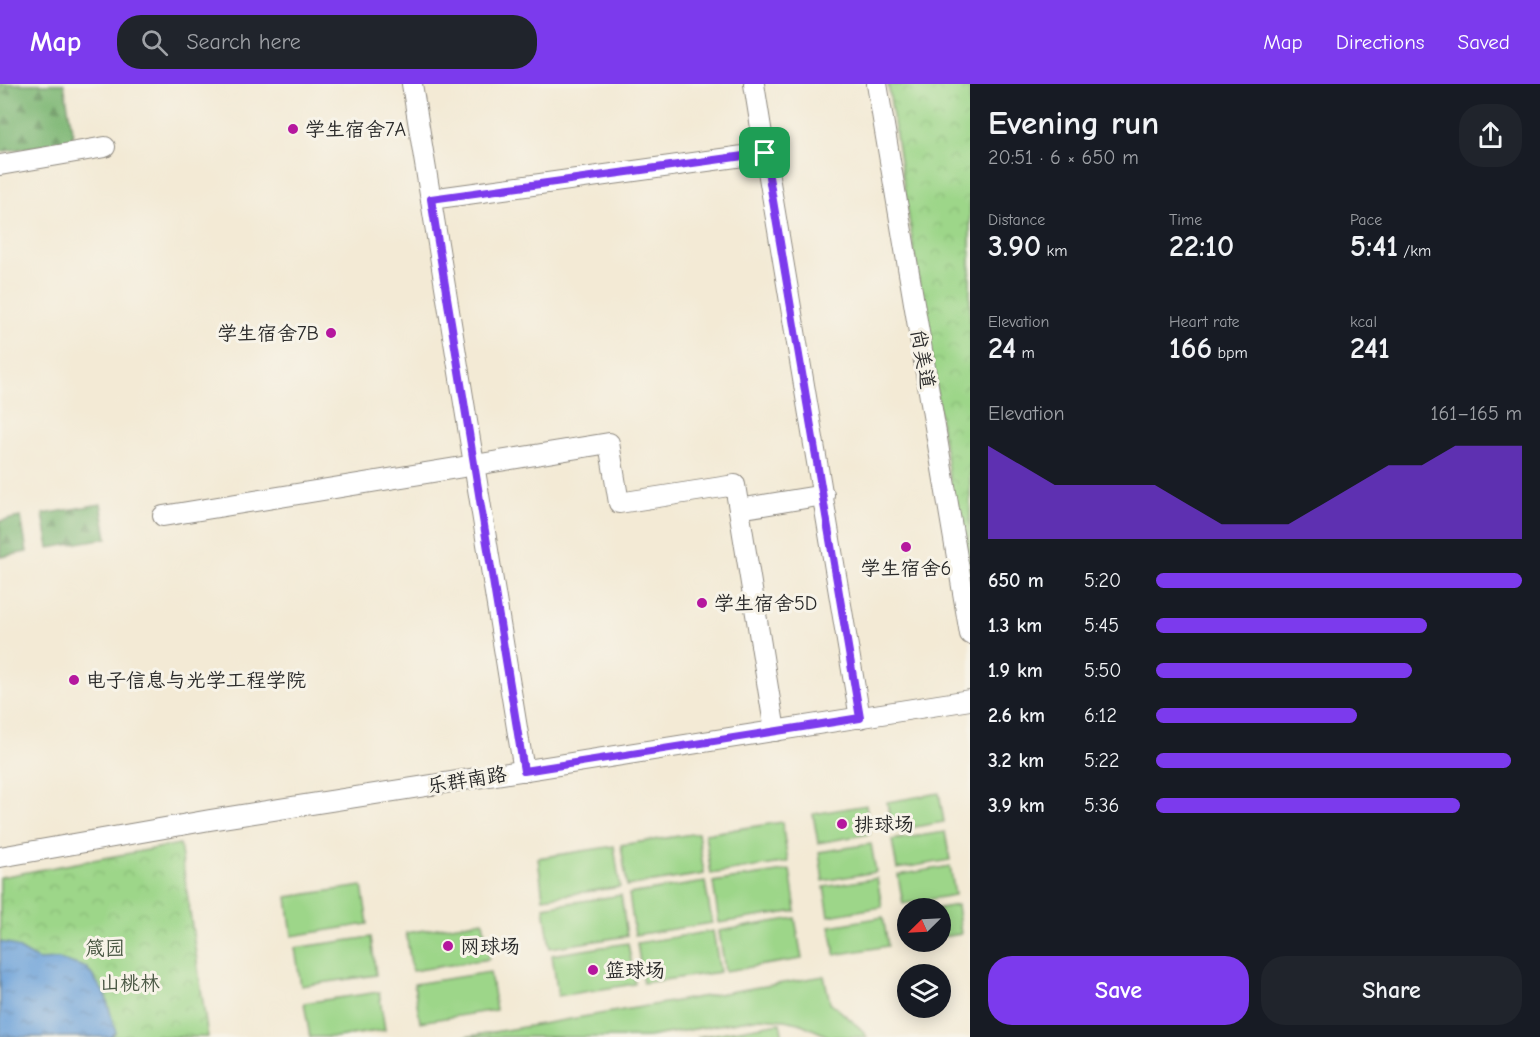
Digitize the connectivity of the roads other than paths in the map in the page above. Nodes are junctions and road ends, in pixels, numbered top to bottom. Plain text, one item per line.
1 (412, 84) edge
2 (754, 84) edge
3 (877, 84) edge
4 (105, 147) dead end
5 (765, 153) junction
6 (0, 165) edge
7 (431, 199) junction
8 (474, 464) junction
9 (824, 495) junction
10 (739, 509) junction
11 (163, 516) dead end
12 (970, 634) edge
13 (970, 700) edge
14 (860, 718) junction
15 (775, 731) junction
16 (524, 771) junction
17 (0, 856) edge

1 - 7 street
2 - 5 street
3 - 12 street, 尚美道
4 - 6 street
5 - 7 street
5 - 9 street
7 - 8 street
8 - 10 street
8 - 11 street
8 - 16 street
9 - 10 street
9 - 14 street
10 - 15 street
13 - 14 street, 乐群南路
14 - 15 street, 乐群南路
15 - 16 street, 乐群南路
16 - 17 street, 乐群南路

